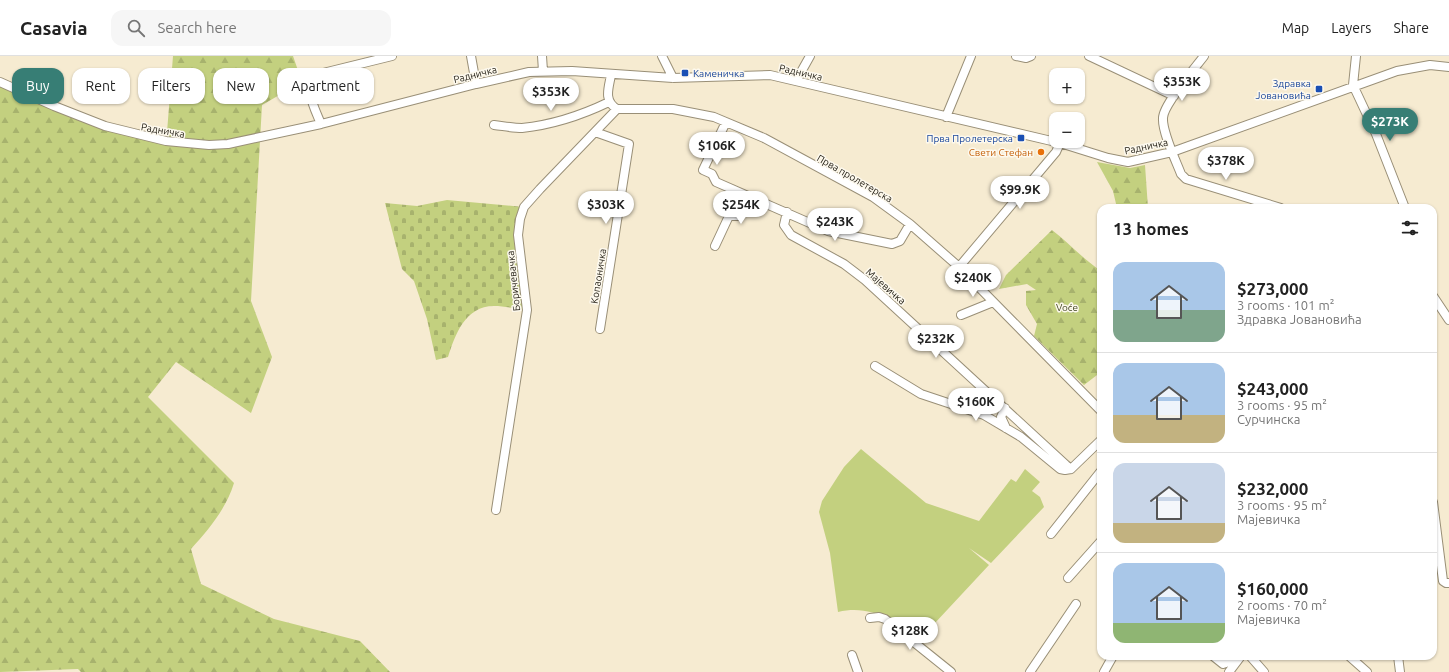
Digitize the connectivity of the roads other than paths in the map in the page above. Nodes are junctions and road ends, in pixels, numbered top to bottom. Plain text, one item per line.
1 (392, 56) edge
2 (471, 56) edge
3 (542, 56) edge
4 (662, 56) edge
5 (810, 56) edge
6 (971, 56) edge
7 (1016, 56) edge
8 (1031, 56) edge
9 (1089, 56) edge
10 (1204, 56) edge
11 (1356, 56) edge
12 (1449, 67) edge
13 (543, 70) junction
14 (611, 75) junction
15 (673, 78) junction
16 (796, 81) junction
17 (0, 82) edge
18 (476, 84) junction
19 (1353, 85) junction
20 (1174, 96) junction
21 (609, 102) junction
22 (617, 109) junction
23 (946, 117) junction
24 (726, 122) junction
25 (321, 124) junction
26 (494, 125) dead end
27 (595, 132) junction
28 (1049, 140) edge
29 (1058, 148) edge
30 (1079, 148) edge
31 (1172, 152) junction
32 (750, 196) junction
33 (1268, 204) edge
34 (1403, 204) edge
35 (786, 212) junction
36 (910, 224) junction
37 (715, 246) dead end
38 (959, 267) junction
39 (993, 302) junction
40 (1437, 302) edge
41 (961, 314) dead end
42 (1449, 320) edge
43 (600, 329) dead end
44 (874, 366) dead end
45 (1097, 407) edge
46 (1005, 408) junction
47 (1006, 428) junction
48 (1097, 444) edge
49 (1071, 469) junction
50 (1097, 477) edge
51 (496, 510) dead end
52 (1051, 534) dead end
53 (1437, 534) edge
54 (1097, 545) edge
55 (1068, 578) dead end
56 (1449, 583) edge
57 (1076, 604) dead end
58 (870, 618) dead end
59 (852, 655) dead end
60 (1111, 660) edge
61 (1218, 660) edge
62 (1229, 660) edge
63 (1238, 660) edge
64 (1254, 660) edge
65 (1354, 660) edge
66 (1398, 660) edge
67 (858, 672) edge
68 (951, 672) edge
69 (1030, 672) edge
70 (1104, 672) edge
71 (1229, 672) edge
72 (1264, 672) edge
73 (1367, 672) edge
74 (1400, 672) edge

1 - 25 street
2 - 18 street
3 - 13 street
4 - 15 street
5 - 16 street
6 - 23 street
7 - 8 street
9 - 20 street
10 - 20 street
11 - 19 street
12 - 19 street, Радничка
13 - 14 street, Радничка
13 - 18 street, Радничка
14 - 15 street, Радничка
14 - 21 street
15 - 16 street, Радничка
16 - 23 street, Радничка
17 - 25 street, Радничка
18 - 25 street, Радничка
19 - 31 street, Радничка
19 - 34 street
20 - 31 street
21 - 22 street
21 - 26 street
22 - 24 street, Прва пролетерска
22 - 27 street, Боричевачка
23 - 28 street, Радничка
24 - 32 street
24 - 36 street, Прва пролетерска
27 - 43 street, Копаоничка
27 - 51 street, Боричевачка
29 - 38 street
30 - 31 street, Радничка
31 - 33 street
32 - 35 street
32 - 37 street
35 - 36 street
35 - 46 street, Мајевичка
36 - 38 street, Прва пролетерска
38 - 39 street, Прва пролетерска
39 - 41 street
39 - 45 street, Прва пролетерска
40 - 42 street
44 - 47 street
46 - 47 street
46 - 49 street, Мајевичка
47 - 49 street
48 - 49 street
50 - 52 street
53 - 56 street
54 - 55 street
57 - 69 street
58 - 68 street
59 - 67 street
60 - 70 street
61 - 62 street
63 - 71 street
64 - 72 street
65 - 73 street
66 - 74 street

